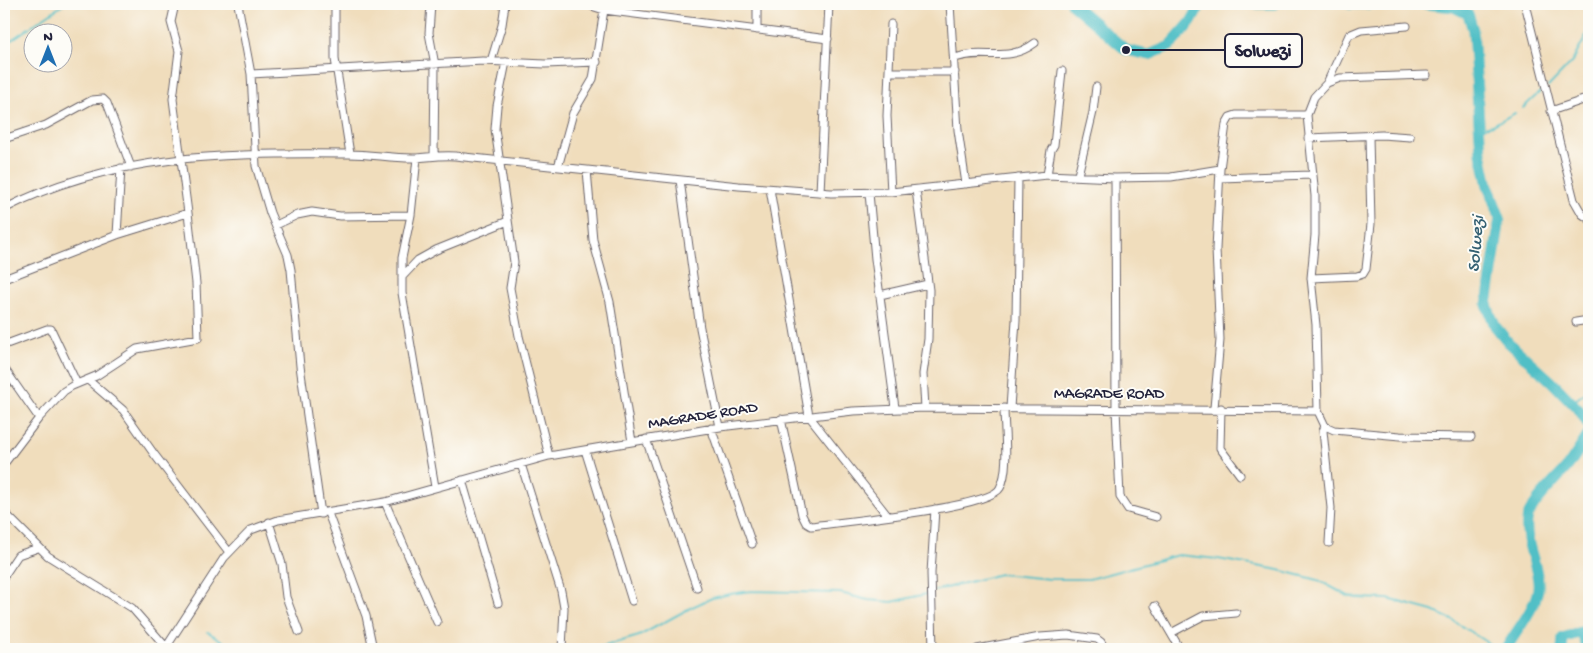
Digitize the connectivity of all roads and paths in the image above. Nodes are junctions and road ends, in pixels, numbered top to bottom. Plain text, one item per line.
1 (175, 4) edge
2 (238, 4) edge
3 (335, 4) edge
4 (431, 4) edge
5 (505, 4) edge
6 (585, 4) edge
7 (757, 4) edge
8 (829, 4) edge
9 (950, 4) edge
10 (1525, 4) edge
11 (604, 10) junction
12 (891, 24) dead end
13 (1407, 26) dead end
14 (757, 30) junction
15 (828, 39) junction
16 (1034, 43) dead end
17 (955, 58) junction
18 (491, 61) junction
19 (506, 62) junction
20 (597, 62) junction
21 (435, 65) junction
22 (338, 70) junction
23 (889, 72) junction
24 (955, 72) junction
25 (1062, 72) dead end
26 (251, 74) junction
27 (1427, 75) dead end
28 (1328, 83) junction
29 (1096, 87) dead end
30 (1589, 98) edge
31 (1551, 111) junction
32 (1306, 114) junction
33 (1369, 136) junction
34 (1410, 137) dead end
35 (1308, 138) junction
36 (4, 139) edge
37 (350, 154) junction
38 (256, 155) junction
39 (434, 156) junction
40 (417, 158) junction
41 (180, 160) junction
42 (498, 160) junction
43 (131, 167) junction
44 (558, 167) junction
45 (122, 168) junction
46 (1220, 169) junction
47 (587, 170) junction
48 (1047, 175) junction
49 (1078, 175) junction
50 (1312, 175) junction
51 (1018, 178) junction
52 (1116, 178) junction
53 (1220, 178) junction
54 (680, 180) junction
55 (966, 184) junction
56 (770, 189) junction
57 (916, 190) junction
58 (820, 192) junction
59 (891, 192) junction
60 (869, 193) junction
61 (4, 209) edge
62 (188, 213) junction
63 (411, 215) junction
64 (1589, 219) edge
65 (508, 221) junction
66 (276, 225) junction
67 (118, 235) junction
68 (402, 277) junction
69 (1310, 278) junction
70 (4, 279) edge
71 (928, 284) junction
72 (880, 294) junction
73 (1589, 320) edge
74 (1576, 322) dead end
75 (4, 345) edge
76 (4, 368) edge
77 (88, 380) junction
78 (77, 384) junction
79 (895, 408) junction
80 (925, 408) junction
81 (1007, 408) junction
82 (1218, 408) junction
83 (1116, 409) junction
84 (1318, 411) junction
85 (809, 416) junction
86 (39, 418) junction
87 (781, 419) junction
88 (1325, 426) junction
89 (720, 427) junction
90 (711, 428) junction
91 (1471, 437) dead end
92 (646, 440) junction
93 (632, 442) junction
94 (585, 450) junction
95 (549, 456) junction
96 (4, 464) edge
97 (521, 464) junction
98 (1240, 475) dead end
99 (462, 480) junction
100 (436, 487) junction
101 (385, 502) junction
102 (935, 509) junction
103 (4, 512) edge
104 (325, 513) junction
105 (887, 515) junction
106 (1156, 517) dead end
107 (269, 522) junction
108 (1329, 543) dead end
109 (752, 544) dead end
110 (38, 548) junction
111 (229, 552) junction
112 (4, 576) edge
113 (697, 588) dead end
114 (632, 601) dead end
115 (498, 603) dead end
116 (1155, 606) dead end
117 (1236, 612) dead end
118 (438, 622) dead end
119 (299, 632) dead end
120 (1171, 633) junction
121 (166, 648) edge
122 (372, 649) edge
123 (562, 649) edge
124 (933, 649) edge
125 (978, 649) edge
126 (1105, 649) edge
127 (1180, 649) edge

1 - 41 street
2 - 26 street
3 - 22 street
4 - 21 street
5 - 18 street
6 - 11 street
7 - 14 street
8 - 15 street
9 - 17 street
10 - 31 street
11 - 14 street
11 - 20 street
12 - 23 street
13 - 28 street
14 - 15 street
15 - 58 street
16 - 17 street
17 - 24 street
18 - 19 street
18 - 21 street
19 - 20 street
19 - 42 street
20 - 44 street
21 - 22 street
21 - 39 street
22 - 26 street
22 - 37 street
23 - 24 street
23 - 59 street
24 - 55 street
25 - 48 street
26 - 38 street
27 - 28 street
28 - 32 street
29 - 49 street
30 - 31 street
31 - 64 street
32 - 35 street
32 - 46 street
33 - 34 street
33 - 35 street
33 - 69 street
35 - 50 street
36 - 43 street
37 - 38 street
37 - 40 street
38 - 41 street
38 - 66 street
39 - 40 street
39 - 42 street
40 - 63 street
41 - 43 street
41 - 62 street
42 - 44 street
42 - 65 street
43 - 45 street
44 - 47 street
45 - 61 street
45 - 67 street
46 - 52 street
46 - 53 street
47 - 54 street
47 - 93 street
48 - 49 street
48 - 51 street
49 - 52 street
50 - 53 street
50 - 69 street
51 - 55 street
51 - 81 street
52 - 83 street
53 - 82 street
54 - 56 street
54 - 89 street
55 - 57 street
56 - 58 street
56 - 85 street
57 - 59 street
57 - 71 street
58 - 60 street
59 - 60 street
60 - 72 street
62 - 67 street
62 - 77 street
63 - 66 street
63 - 68 street
65 - 68 street
65 - 95 street
66 - 104 street
67 - 70 street
68 - 100 street
69 - 84 street
71 - 72 street
71 - 80 street
72 - 79 street
73 - 74 street
75 - 78 street
76 - 86 street
77 - 78 street
77 - 111 street
78 - 86 street
79 - 80 street, MAGRADE ROAD
79 - 85 street, MAGRADE ROAD
80 - 81 street, MAGRADE ROAD
81 - 83 street, MAGRADE ROAD
81 - 102 street
82 - 83 street, MAGRADE ROAD
82 - 84 street, MAGRADE ROAD
82 - 98 street
83 - 106 street
84 - 88 street
85 - 87 street, MAGRADE ROAD
85 - 105 street
86 - 96 street
87 - 89 street, MAGRADE ROAD
87 - 105 street
88 - 91 street
88 - 108 street
89 - 90 street, MAGRADE ROAD
90 - 92 street, MAGRADE ROAD
90 - 109 street
92 - 93 street, MAGRADE ROAD
92 - 113 street
93 - 94 street, MAGRADE ROAD
94 - 95 street, MAGRADE ROAD
94 - 114 street
95 - 97 street, MAGRADE ROAD
97 - 99 street, MAGRADE ROAD
97 - 123 street
99 - 100 street, MAGRADE ROAD
99 - 115 street
100 - 101 street, MAGRADE ROAD
101 - 104 street, MAGRADE ROAD
101 - 118 street
102 - 105 street
102 - 124 street
103 - 110 street
104 - 107 street, MAGRADE ROAD
104 - 122 street
107 - 111 street, MAGRADE ROAD
107 - 119 street
110 - 112 street
110 - 121 street
111 - 121 street, MAGRADE ROAD
116 - 120 street
117 - 120 street
120 - 127 street
125 - 126 street

